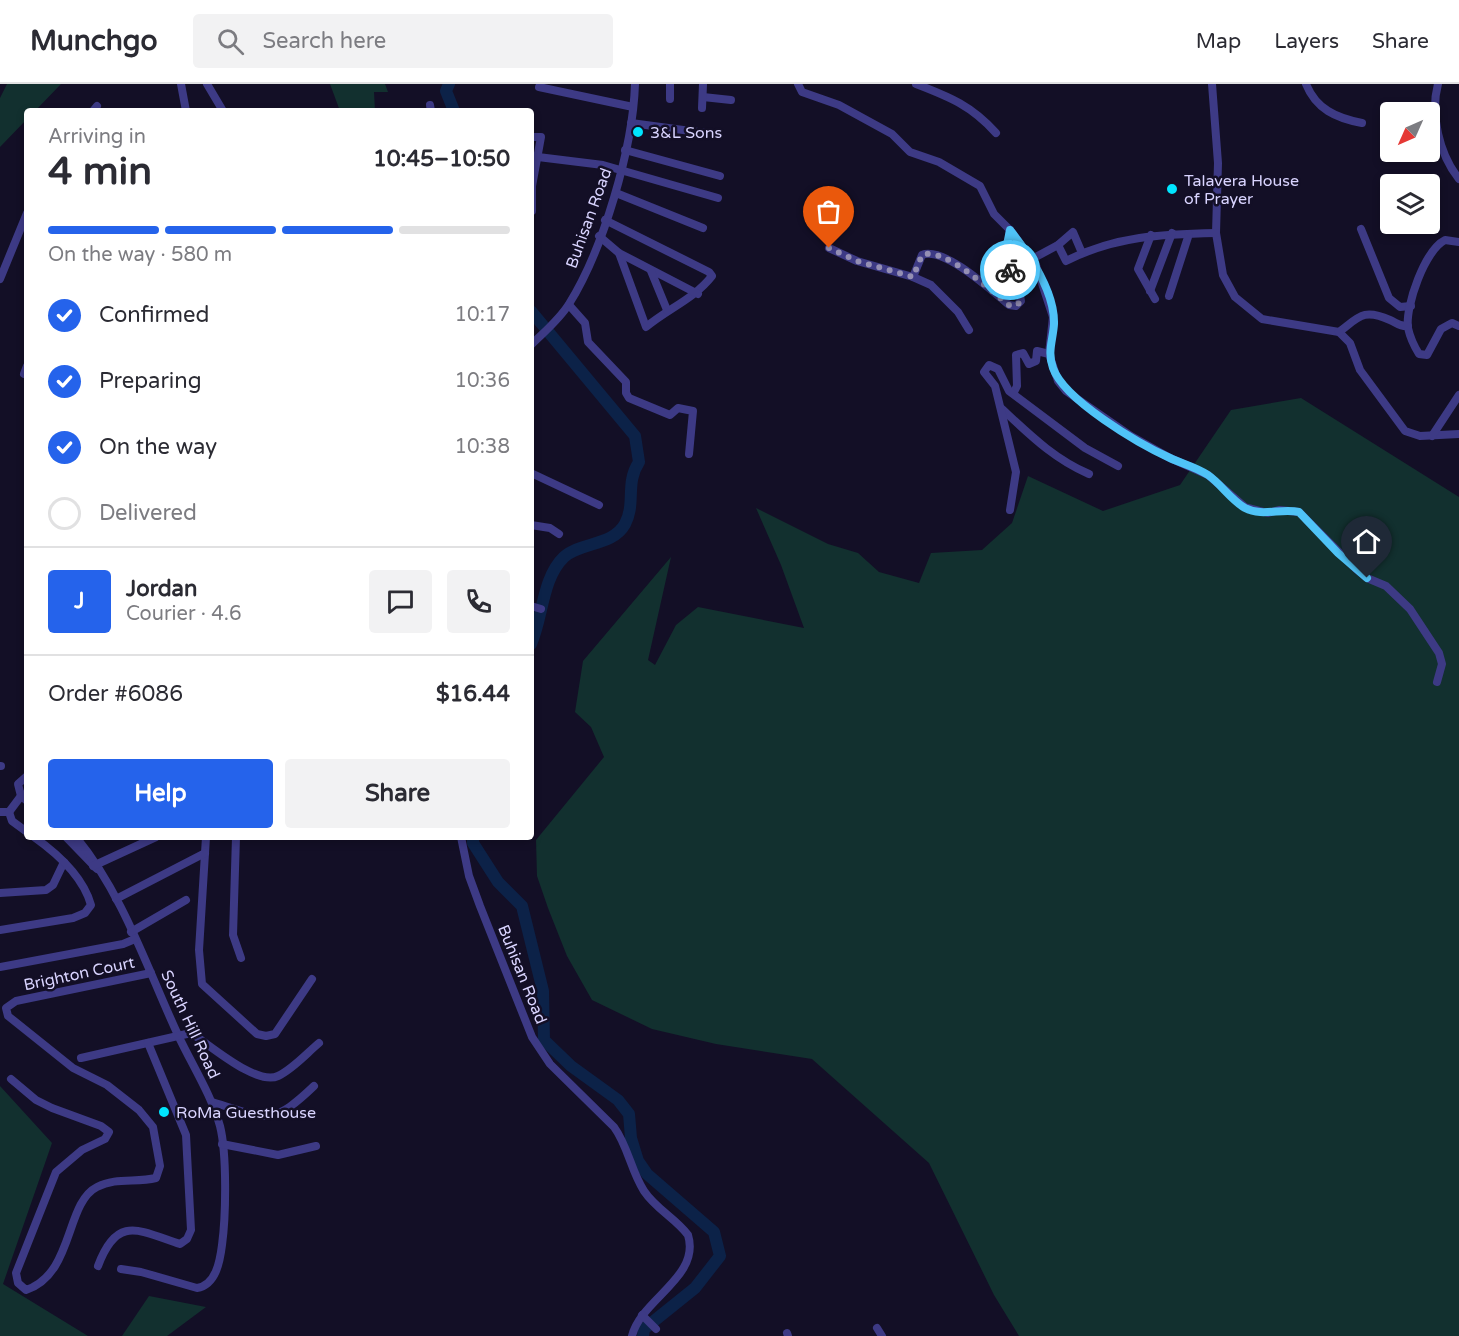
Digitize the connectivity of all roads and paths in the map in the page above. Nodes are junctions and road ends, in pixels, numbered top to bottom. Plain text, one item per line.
1 (181, 84) edge
2 (207, 84) edge
3 (636, 84) edge
4 (670, 84) edge
5 (703, 84) edge
6 (798, 84) edge
7 (916, 84) edge
8 (1212, 84) edge
9 (1306, 84) edge
10 (1438, 84) edge
11 (928, 86) edge
12 (539, 87) dead end
13 (703, 97) junction
14 (670, 99) dead end
15 (731, 100) dead end
16 (633, 107) junction
17 (185, 108) edge
18 (221, 108) edge
19 (702, 108) dead end
20 (631, 123) junction
21 (1362, 123) dead end
22 (996, 133) dead end
23 (713, 134) dead end
24 (534, 137) edge
25 (625, 150) junction
26 (538, 157) junction
27 (621, 169) junction
28 (534, 176) edge
29 (720, 176) dead end
30 (1459, 179) edge
31 (615, 193) junction
32 (718, 198) dead end
33 (605, 220) junction
34 (703, 228) dead end
35 (1361, 229) dead end
36 (1010, 230) junction
37 (24, 231) edge
38 (1172, 233) junction
39 (1216, 233) junction
40 (1189, 234) junction
41 (1151, 235) junction
42 (599, 236) junction
43 (1459, 242) edge
44 (1058, 245) junction
45 (829, 248) dead end
46 (1082, 252) junction
47 (619, 253) junction
48 (1032, 259) junction
49 (651, 271) junction
50 (913, 277) junction
51 (0, 279) edge
52 (698, 294) junction
53 (1168, 296) dead end
54 (569, 304) junction
55 (1411, 306) junction
56 (667, 310) junction
57 (1408, 326) junction
58 (1459, 326) edge
59 (969, 330) dead end
60 (1339, 332) junction
61 (534, 342) edge
62 (1049, 354) junction
63 (1014, 392) junction
64 (1459, 395) edge
65 (1001, 409) junction
66 (1459, 434) edge
67 (1432, 436) junction
68 (689, 454) dead end
69 (1118, 466) dead end
70 (534, 474) edge
71 (1089, 474) dead end
72 (599, 506) dead end
73 (1010, 510) dead end
74 (534, 526) edge
75 (559, 534) dead end
76 (534, 607) edge
77 (541, 609) dead end
78 (1437, 682) dead end
79 (24, 779) edge
80 (24, 795) edge
81 (24, 798) edge
82 (4, 812) edge
83 (24, 830) edge
84 (38, 840) edge
85 (72, 840) edge
86 (150, 840) edge
87 (206, 840) edge
88 (236, 840) edge
89 (462, 840) edge
90 (205, 854) junction
91 (64, 862) junction
92 (96, 868) junction
93 (0, 893) edge
94 (116, 899) junction
95 (186, 900) dead end
96 (0, 930) edge
97 (133, 935) junction
98 (241, 958) dead end
99 (0, 967) edge
100 (151, 973) junction
101 (312, 979) dead end
102 (178, 1035) junction
103 (148, 1043) junction
104 (319, 1043) dead end
105 (81, 1058) dead end
106 (11, 1079) dead end
107 (314, 1086) dead end
108 (212, 1102) junction
109 (222, 1144) junction
110 (316, 1146) dead end
111 (98, 1266) dead end
112 (121, 1269) dead end
113 (632, 1336) edge

1 - 17 street
2 - 18 street
3 - 16 street, Buhisan Road
4 - 14 street
5 - 13 street
6 - 36 street
7 - 11 street
8 - 39 street
9 - 21 street
10 - 30 street
11 - 22 street
12 - 16 street
13 - 15 street
13 - 19 street
16 - 20 street, Buhisan Road
20 - 23 street
20 - 25 street, Buhisan Road
24 - 26 street
25 - 27 street, Buhisan Road
25 - 29 street
26 - 27 street
26 - 28 street
27 - 31 street, Buhisan Road
27 - 32 street
31 - 33 street, Buhisan Road
31 - 34 street
33 - 42 street, Buhisan Road
33 - 52 street
35 - 55 street
36 - 48 street
36 - 50 street
37 - 51 street
38 - 40 street
38 - 41 street
38 - 41 street
39 - 40 street
39 - 60 street
40 - 53 street
41 - 46 street
42 - 47 street
42 - 54 street, Buhisan Road
43 - 55 street
44 - 46 street
44 - 46 street
44 - 48 street
45 - 50 street
47 - 49 street
47 - 56 street
48 - 62 street
49 - 52 street
49 - 56 street
50 - 59 street
52 - 56 street
54 - 61 street, Buhisan Road
54 - 68 street
55 - 57 street
57 - 58 street
57 - 60 street
60 - 67 street
62 - 63 street
62 - 78 street
63 - 65 street
63 - 69 street
64 - 67 street
65 - 71 street
65 - 73 street
66 - 67 street
70 - 72 street
74 - 75 street
76 - 77 street
79 - 80 street
81 - 82 street
82 - 83 street
84 - 91 street
85 - 92 street, South Hill Road
86 - 92 street
87 - 90 street
88 - 98 street
89 - 113 street, Buhisan Road
90 - 94 street
90 - 101 street
91 - 93 street
91 - 96 street
92 - 94 street, South Hill Road
94 - 97 street, South Hill Road
95 - 97 street
97 - 99 street
97 - 100 street, South Hill Road
100 - 102 street, South Hill Road
100 - 106 street, Brighton Court
102 - 103 street
102 - 104 street
102 - 108 street, South Hill Road
103 - 105 street
103 - 111 street
107 - 108 street
108 - 109 street, South Hill Road
109 - 110 street
109 - 112 street, South Hill Road

